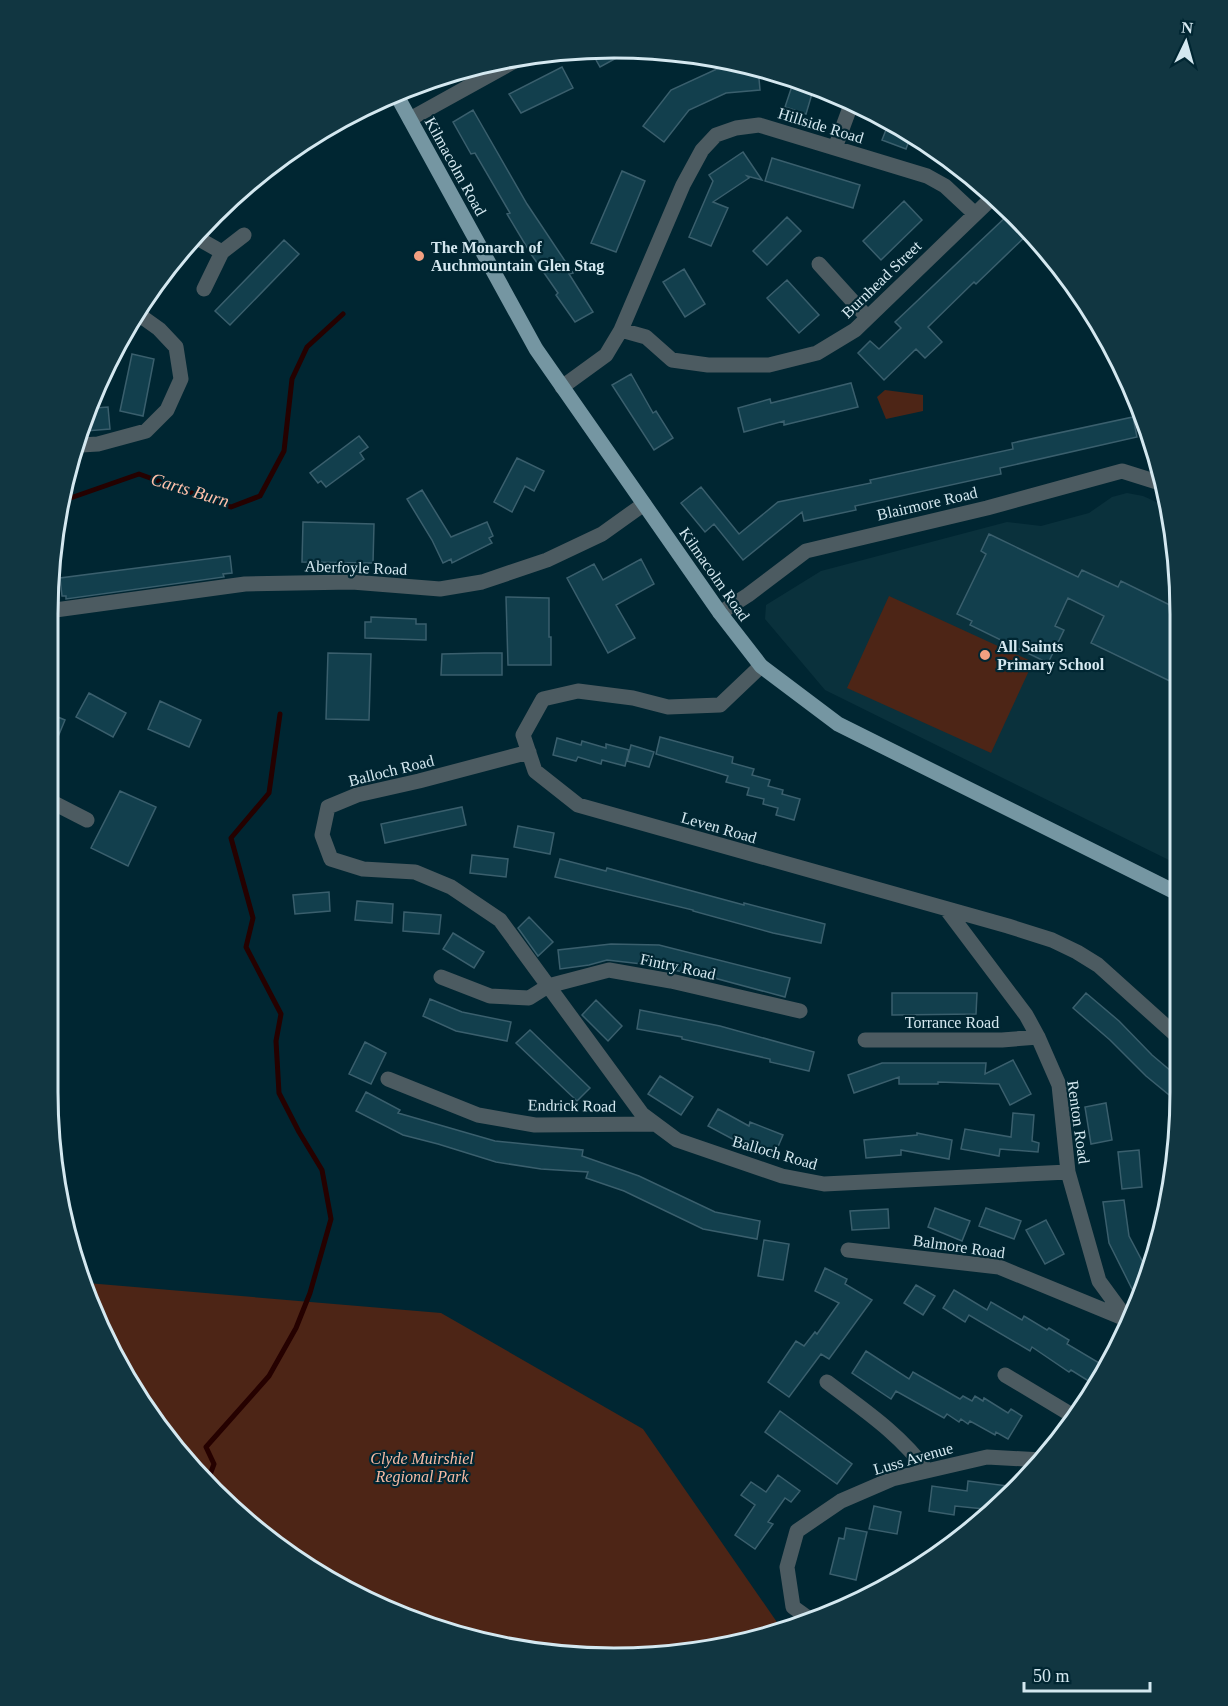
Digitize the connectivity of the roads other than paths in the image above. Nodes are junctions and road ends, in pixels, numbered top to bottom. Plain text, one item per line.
1 (497, 71) edge
2 (400, 101) edge
3 (849, 111) edge
4 (410, 119) junction
5 (835, 148) junction
6 (987, 203) edge
7 (975, 214) junction
8 (244, 235) dead end
9 (203, 241) edge
10 (222, 252) junction
11 (819, 264) dead end
12 (204, 289) dead end
13 (867, 317) junction
14 (144, 318) edge
15 (621, 330) junction
16 (562, 387) junction
17 (85, 445) edge
18 (1153, 481) edge
19 (644, 504) junction
20 (58, 610) edge
21 (720, 612) junction
22 (761, 666) junction
23 (529, 752) junction
24 (58, 805) edge
25 (87, 820) dead end
26 (1170, 890) edge
27 (947, 910) junction
28 (441, 977) dead end
29 (548, 986) junction
30 (800, 1011) dead end
31 (1170, 1030) edge
32 (1038, 1036) junction
33 (865, 1040) dead end
34 (388, 1079) dead end
35 (655, 1124) junction
36 (1068, 1172) junction
37 (848, 1250) dead end
38 (1123, 1313) edge
39 (1121, 1318) edge
40 (1005, 1375) dead end
41 (827, 1382) dead end
42 (1068, 1413) edge
43 (1031, 1459) edge
44 (927, 1471) junction
45 (803, 1614) edge

1 - 4 street
2 - 4 main road, Kilmacolm Road
3 - 5 street
4 - 16 main road, Kilmacolm Road
5 - 7 street, Hillside Road
5 - 15 street, Hillside Road
6 - 7 street, Burnhead Street
7 - 13 street, Burnhead Street
8 - 10 street
9 - 10 street
10 - 12 street
11 - 13 street
13 - 15 street, Burnhead Street
14 - 17 street
15 - 16 street
16 - 19 main road, Kilmacolm Road
18 - 21 street, Blairmore Road
19 - 20 street, Aberfoyle Road
19 - 21 main road, Kilmacolm Road
21 - 22 main road, Kilmacolm Road
22 - 23 street, Leven Road
22 - 26 main road, Kilmacolm Road
23 - 27 street, Leven Road
23 - 29 street, Balloch Road
24 - 25 street
27 - 31 street, Leven Road
27 - 32 street, Renton Road
28 - 29 street
29 - 30 street, Fintry Road
29 - 35 street, Balloch Road
32 - 33 street, Torrance Road
32 - 36 street, Renton Road
34 - 35 street, Endrick Road
35 - 36 street, Balloch Road
36 - 38 street, Renton Road
37 - 39 street, Balmore Road
40 - 42 street
41 - 44 street
43 - 44 street, Luss Avenue
44 - 45 street, Luss Avenue

